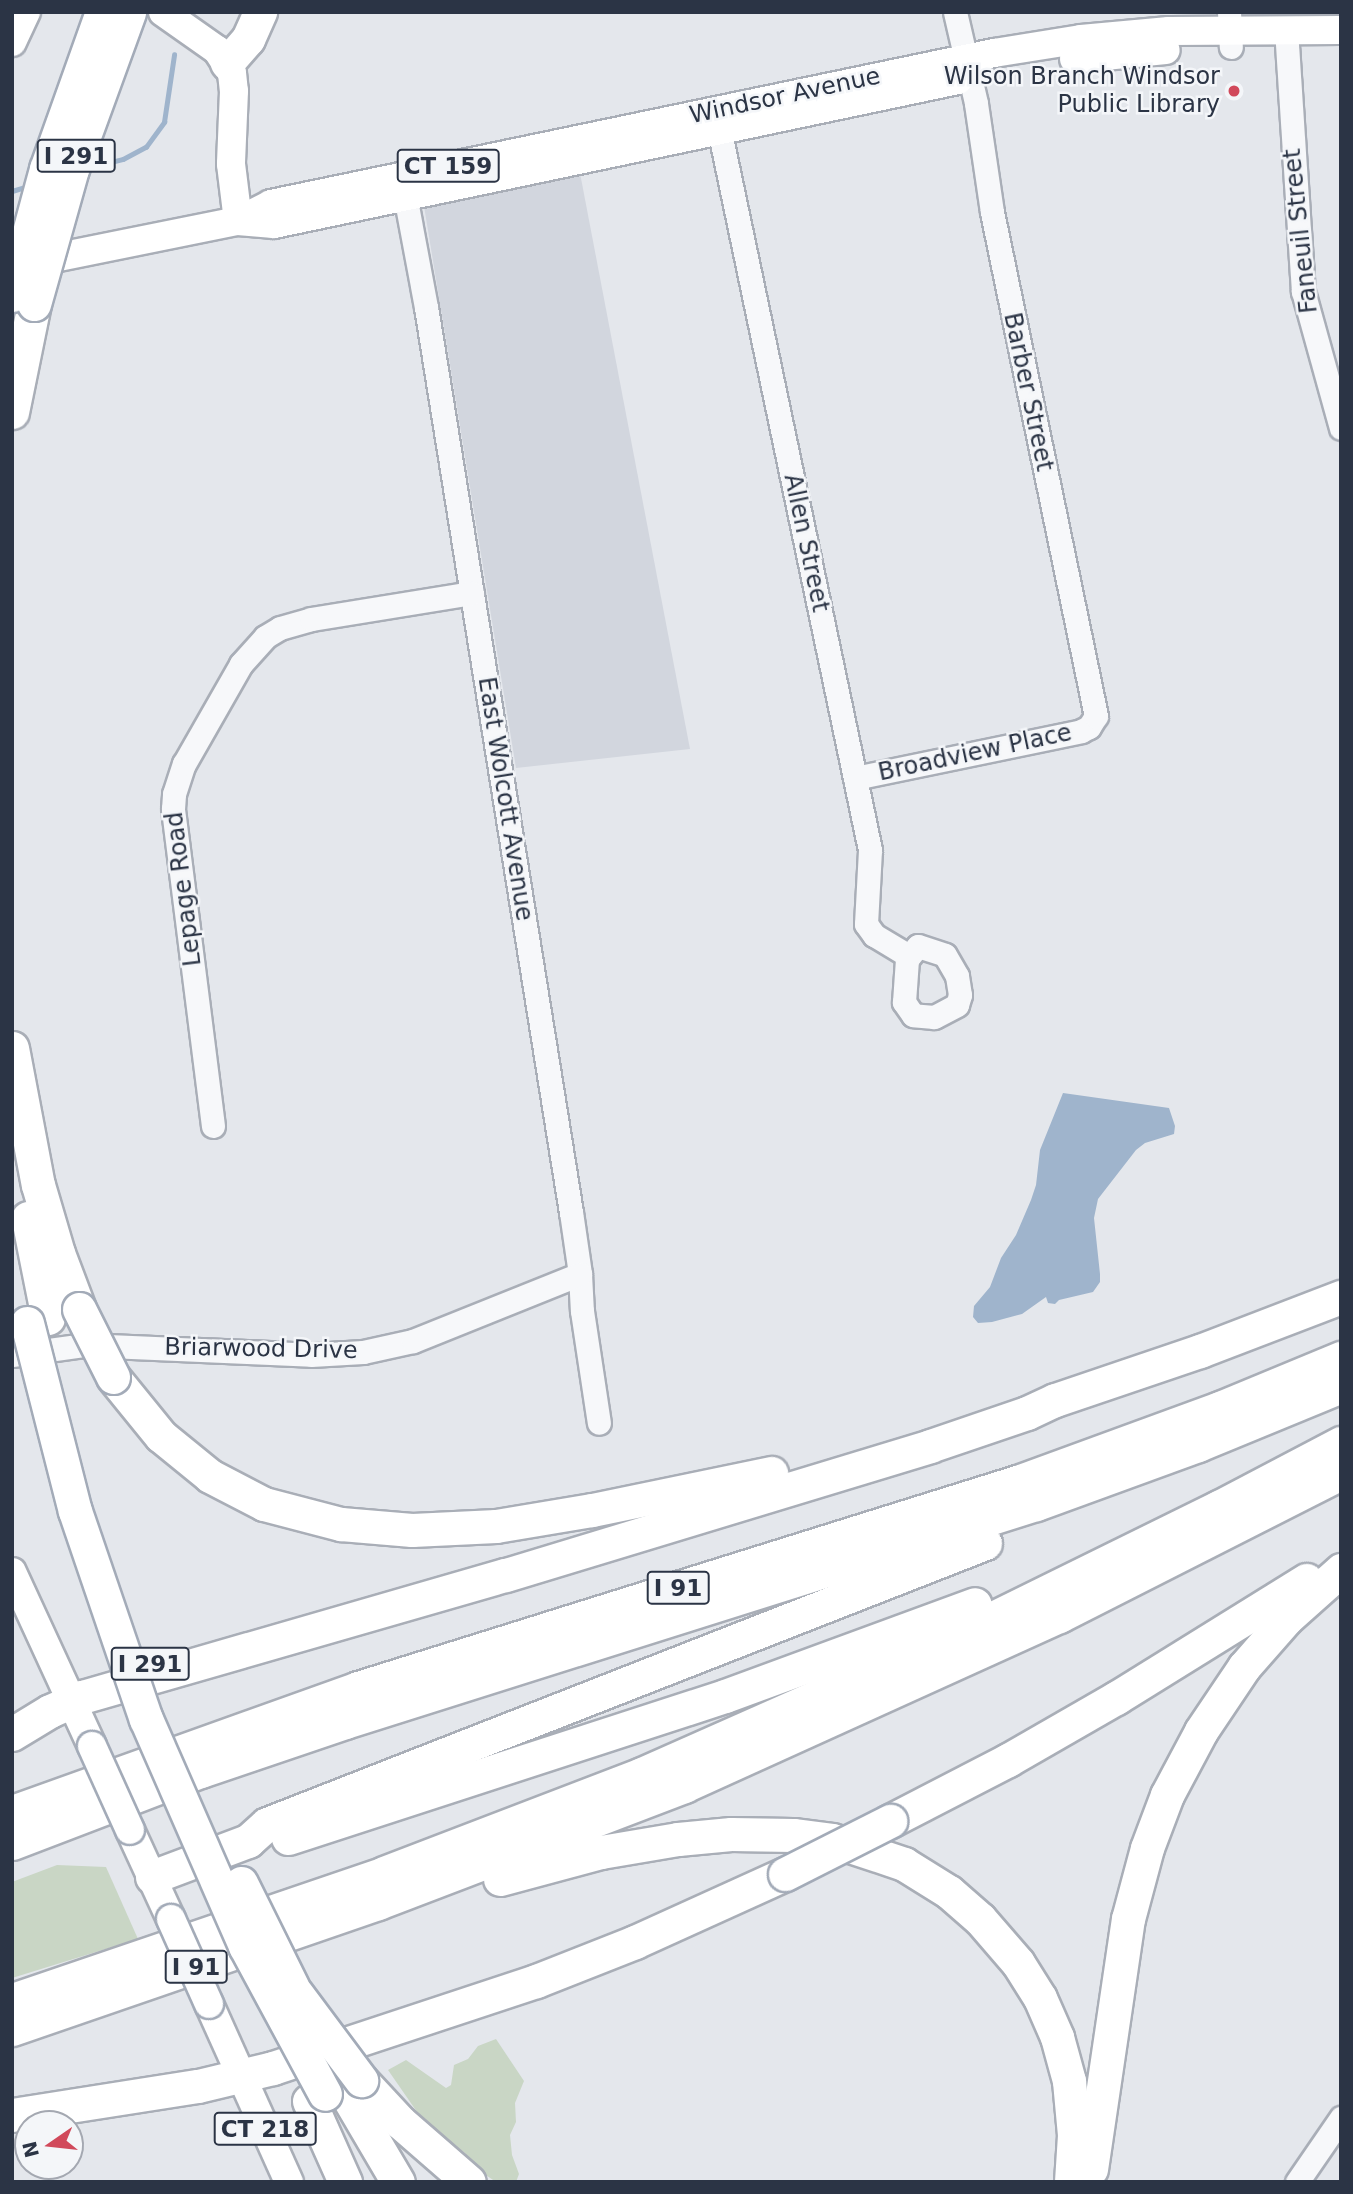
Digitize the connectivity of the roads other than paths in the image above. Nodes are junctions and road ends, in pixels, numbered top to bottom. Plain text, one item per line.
1 (26, 12) edge
2 (102, 12) edge
3 (129, 12) edge
4 (163, 12) edge
5 (260, 12) edge
6 (955, 12) edge
7 (1230, 29) edge
8 (1341, 30) edge
9 (1286, 38) junction
10 (12, 42) edge
11 (1341, 49) edge
12 (227, 63) junction
13 (968, 68) junction
14 (717, 121) junction
15 (403, 186) junction
16 (238, 221) junction
17 (12, 266) edge
18 (23, 299) edge
19 (12, 412) edge
20 (1341, 428) edge
21 (471, 593) junction
22 (1093, 723) joint
23 (855, 778) junction
24 (909, 956) dead end
25 (12, 1048) edge
26 (12, 1123) edge
27 (213, 1126) dead end
28 (12, 1245) edge
29 (580, 1274) junction
30 (1341, 1297) edge
31 (51, 1317) junction
32 (12, 1355) edge
33 (1341, 1358) edge
34 (1341, 1386) edge
35 (1055, 1400) junction
36 (1258, 1421) junction
37 (598, 1423) dead end
38 (1341, 1436) edge
39 (1341, 1443) edge
40 (1341, 1473) edge
41 (1341, 1557) edge
42 (1341, 1570) edge
43 (12, 1572) edge
44 (71, 1701) junction
45 (12, 1734) edge
46 (12, 1812) edge
47 (248, 1841) junction
48 (12, 1843) edge
49 (152, 1877) junction
50 (378, 1903) junction
51 (12, 2000) edge
52 (12, 2029) edge
53 (242, 2077) junction
54 (335, 2090) junction
55 (12, 2115) edge
56 (1341, 2118) edge
57 (289, 2182) edge
58 (345, 2182) edge
59 (377, 2182) edge
60 (398, 2182) edge
61 (469, 2182) edge
62 (1071, 2182) edge
63 (1089, 2182) edge
64 (1297, 2182) edge

1 - 10 main road
2 - 18 highway, I 291, bridge
3 - 18 highway, I 291, bridge
4 - 12 main road
5 - 12 highway
6 - 13 street, Barber Street
7 - 9 main road, Windsor Avenue / CT 159
7 - 13 main road, Windsor Avenue / CT 159
8 - 9 main road, Windsor Avenue / CT 159
9 - 11 main road, Windsor Avenue / CT 159
9 - 20 street, Faneuil Street
12 - 16 main road
13 - 14 main road, Windsor Avenue / CT 159
13 - 22 street, Barber Street
14 - 15 main road, Windsor Avenue / CT 159
14 - 23 street, Allen Street
15 - 16 main road, Windsor Avenue / CT 159
15 - 21 street, East Wolcott Avenue
16 - 17 main road, Windsor Avenue / CT 159
18 - 19 highway, I 291
21 - 27 street, Lepage Road
21 - 29 street, East Wolcott Avenue
22 - 23 street, Broadview Place
23 - 24 street, Allen Street
25 - 31 highway
26 - 31 highway, I 291
28 - 31 highway, I 291
29 - 32 street, Briarwood Drive
29 - 37 street, East Wolcott Avenue
30 - 35 highway
31 - 35 highway, bridge
31 - 54 highway, I 291, bridge
31 - 54 highway, I 291, bridge
33 - 46 highway, I 91
34 - 36 highway
35 - 44 highway
36 - 47 highway
36 - 48 highway
38 - 47 highway
39 - 51 highway
40 - 50 highway, I 91
41 - 53 highway, bridge
42 - 63 highway
43 - 44 main road, CT 218
44 - 45 highway
44 - 49 main road, CT 218, bridge
47 - 49 highway
49 - 53 main road, CT 218, bridge
50 - 52 highway, I 91
50 - 62 highway
53 - 55 highway
53 - 57 main road, CT 218
54 - 58 highway
54 - 59 highway
54 - 60 highway
54 - 61 highway
56 - 64 street

